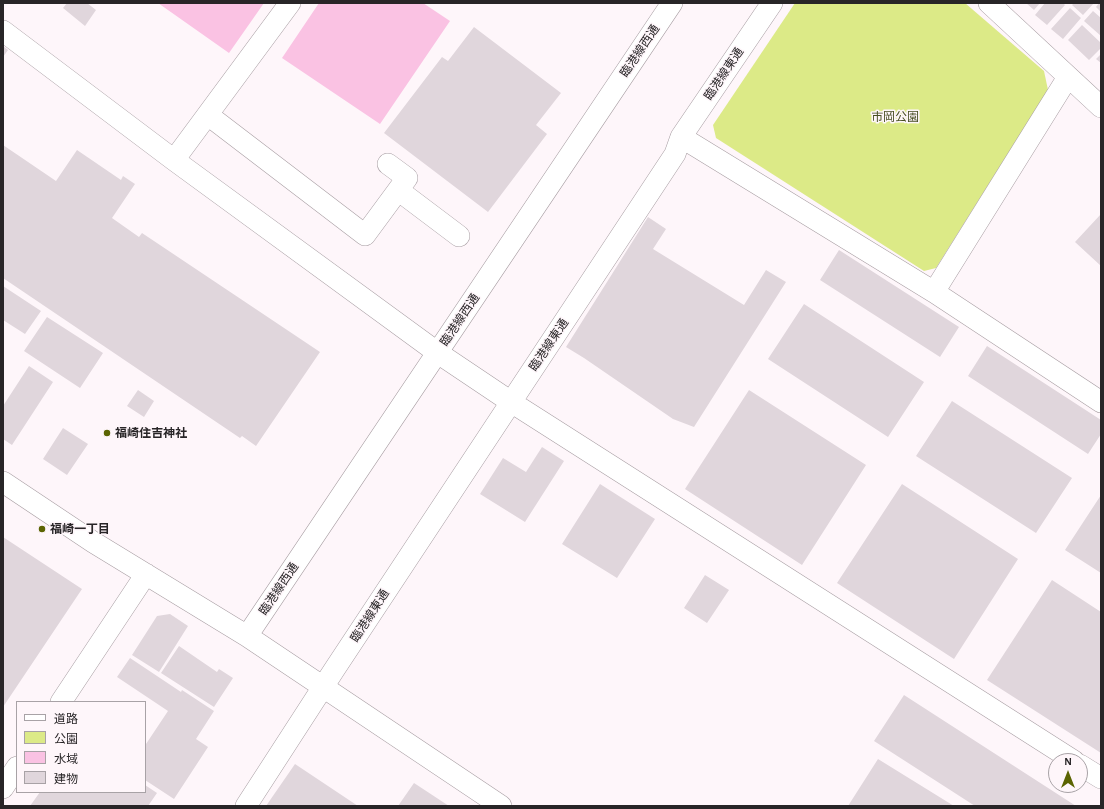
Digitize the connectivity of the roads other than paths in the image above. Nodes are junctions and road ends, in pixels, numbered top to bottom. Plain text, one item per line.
1 (290, 3) edge
2 (672, 3) edge
3 (772, 3) edge
4 (988, 3) edge
5 (3, 31) edge
6 (1068, 77) junction
7 (1101, 107) edge
8 (208, 115) junction
9 (681, 137) junction
10 (174, 160) junction
11 (388, 164) dead end
12 (398, 190) junction
13 (459, 236) dead end
14 (934, 292) junction
15 (438, 354) junction
16 (510, 402) junction
17 (1101, 402) edge
18 (3, 482) edge
19 (146, 574) junction
20 (247, 636) junction
21 (324, 687) junction
22 (62, 701) edge
23 (1061, 753) edge
24 (16, 768) edge
25 (1088, 770) edge
26 (1101, 778) edge
27 (3, 788) edge
28 (246, 806) edge
29 (501, 806) edge

1 - 8 street
2 - 15 street, 臨港線西通
3 - 9 street, 臨港線東通
4 - 6 street
5 - 10 street
6 - 7 street
6 - 14 street
8 - 10 street
8 - 12 street
9 - 14 street
9 - 16 street, 臨港線東通
10 - 15 street
11 - 12 street
12 - 13 street
14 - 17 street
15 - 16 street
15 - 20 street, 臨港線西通
16 - 21 street, 臨港線東通
16 - 23 street
18 - 19 street
19 - 20 street
19 - 22 street
20 - 21 street
21 - 28 street, 臨港線東通
21 - 29 street
24 - 27 street
25 - 26 street

